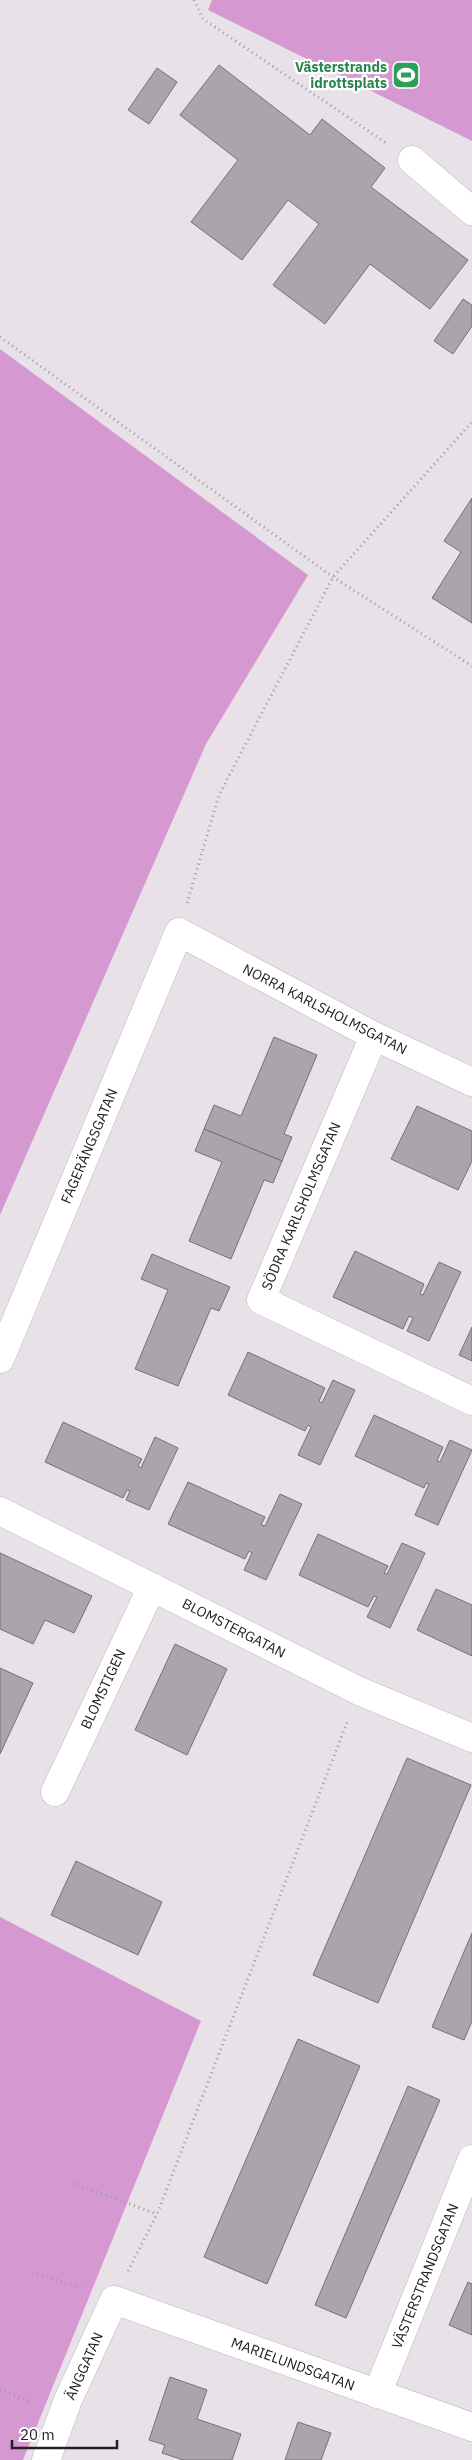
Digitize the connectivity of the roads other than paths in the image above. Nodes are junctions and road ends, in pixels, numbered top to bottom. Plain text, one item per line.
1 (412, 160) road end
2 (472, 210) edge
3 (179, 932) joint
4 (374, 1036) junction
5 (472, 1082) edge
6 (0, 1359) edge
7 (472, 1402) edge
8 (0, 1511) edge
9 (152, 1587) junction
10 (472, 1738) edge
11 (55, 1792) dead end
12 (472, 2160) edge
13 (114, 2300) joint
14 (377, 2394) junction
15 (472, 2427) edge
16 (46, 2460) edge

1 - 2 street
3 - 4 street, NORRA KARLSHOLMSGATAN
3 - 6 street, FAGERÄNGSGATAN
4 - 5 street, NORRA KARLSHOLMSGATAN
4 - 7 street, SÖDRA KARLSHOLMSGATAN
8 - 9 street, BLOMSTERGATAN
9 - 10 street, BLOMSTERGATAN
9 - 11 street, BLOMSTIGEN
12 - 14 street, VÄSTERSTRANDSGATAN
13 - 14 street, MARIELUNDSGATAN
13 - 16 street, ÄNGGATAN
14 - 15 street, MARIELUNDSGATAN

